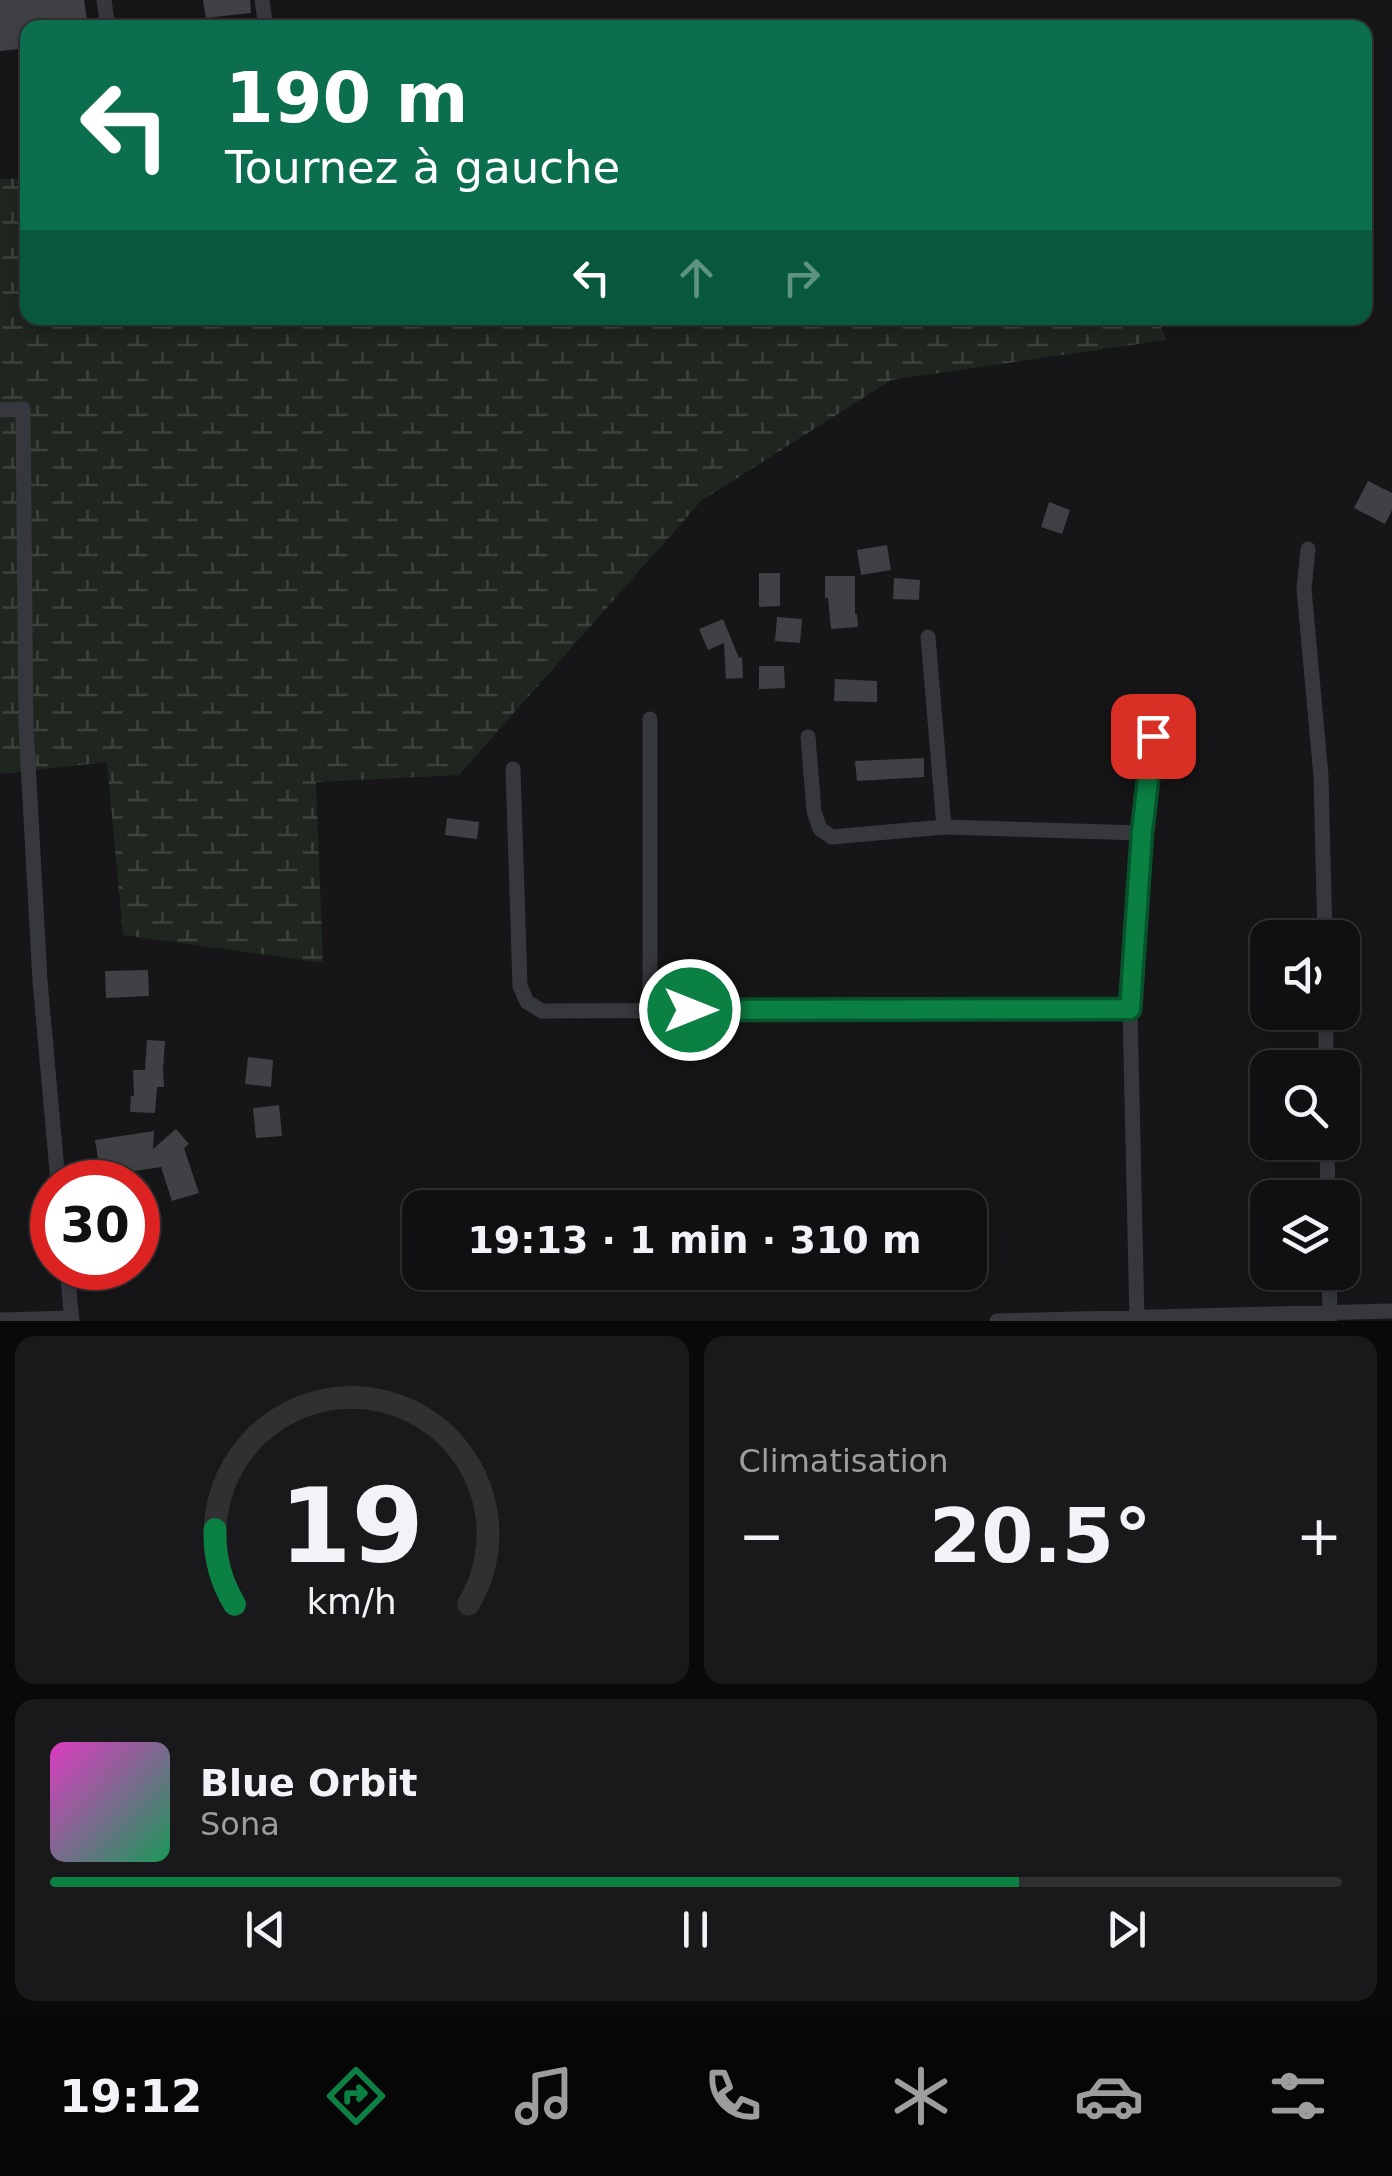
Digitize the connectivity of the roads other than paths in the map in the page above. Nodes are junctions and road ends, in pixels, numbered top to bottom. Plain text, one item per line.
1 (0, 410) edge
2 (1308, 549) dead end
3 (928, 638) dead end
4 (650, 719) dead end
5 (1153, 736) dead end
6 (808, 737) dead end
7 (513, 768) dead end
8 (944, 827) junction
9 (1142, 832) junction
10 (1324, 920) edge
11 (1130, 1009) junction
12 (650, 1010) junction
13 (56, 1160) edge
14 (69, 1290) edge
15 (1329, 1290) edge
16 (1392, 1311) edge
17 (1330, 1317) edge
18 (1137, 1319) edge
19 (0, 1320) edge
20 (72, 1320) edge
21 (997, 1321) edge

1 - 13 street
2 - 10 street
3 - 8 street
4 - 12 street
5 - 9 street
6 - 8 street
7 - 12 street
8 - 9 street
9 - 11 street
11 - 12 street
11 - 18 street
14 - 20 street
15 - 17 street
16 - 17 street
17 - 18 street
18 - 21 street
19 - 20 street

